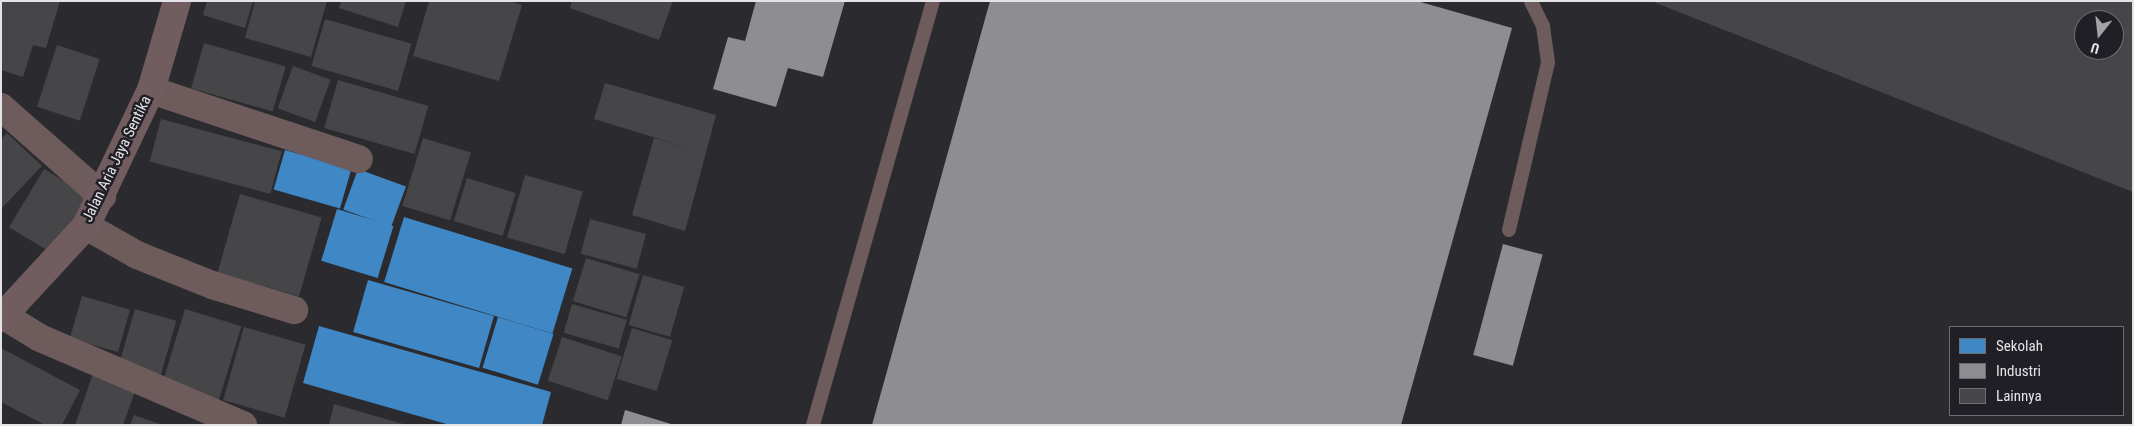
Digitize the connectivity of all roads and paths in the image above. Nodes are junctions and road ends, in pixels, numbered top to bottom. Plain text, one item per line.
1 (177, 1) edge
2 (933, 1) edge
3 (1531, 1) edge
4 (151, 90) junction
5 (1, 107) edge
6 (359, 159) dead end
7 (102, 196) junction
8 (86, 226) junction
9 (1509, 230) dead end
10 (294, 310) dead end
11 (2, 317) edge
12 (243, 425) edge
13 (813, 425) edge

1 - 4 street, Jalan Aria Jaya Sentika
2 - 13 lane
3 - 9 lane
4 - 6 street
4 - 7 street, Jalan Aria Jaya Sentika
5 - 7 street
7 - 8 street, Jalan Aria Jaya Sentika
8 - 10 street
8 - 11 street, Jalan Aria Jaya Sentika
11 - 12 street

